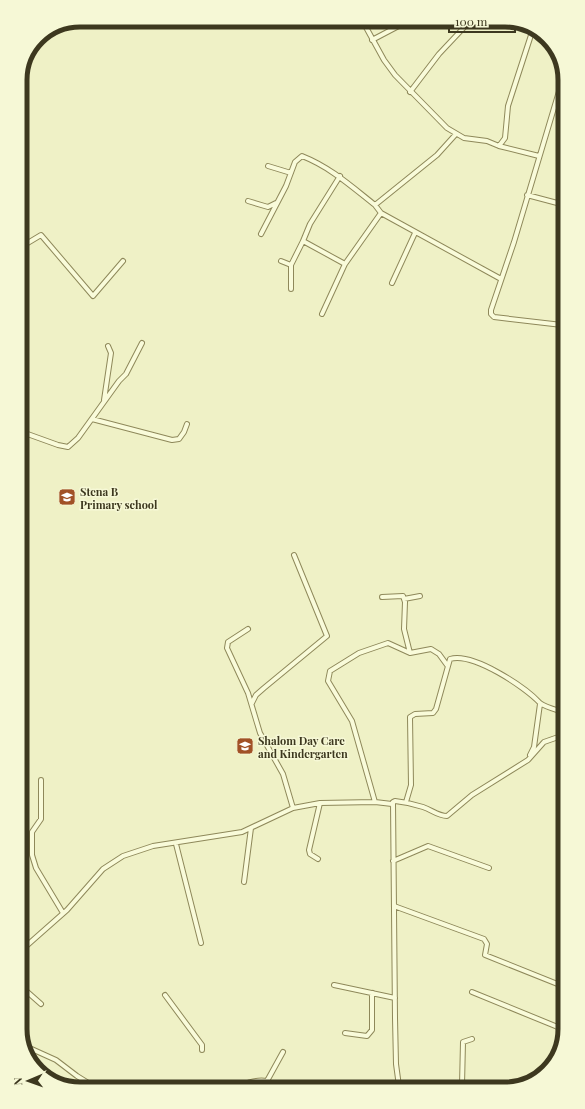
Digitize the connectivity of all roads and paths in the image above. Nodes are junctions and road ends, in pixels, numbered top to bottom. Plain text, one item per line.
1 (366, 27) edge
2 (397, 27) edge
3 (464, 27) edge
4 (531, 34) edge
5 (372, 40) junction
6 (410, 92) junction
7 (558, 94) edge
8 (456, 134) junction
9 (499, 146) junction
10 (539, 156) junction
11 (268, 166) dead end
12 (291, 173) junction
13 (340, 176) junction
14 (527, 195) junction
15 (248, 201) dead end
16 (276, 203) junction
17 (558, 203) edge
18 (374, 205) junction
19 (381, 213) junction
20 (415, 233) junction
21 (261, 234) dead end
22 (303, 241) junction
23 (27, 243) edge
24 (123, 261) dead end
25 (281, 261) dead end
26 (345, 264) junction
27 (291, 265) junction
28 (501, 279) junction
29 (392, 283) dead end
30 (291, 289) dead end
31 (322, 314) dead end
32 (558, 325) edge
33 (142, 343) dead end
34 (108, 346) dead end
35 (104, 402) junction
36 (92, 419) junction
37 (187, 424) dead end
38 (27, 434) edge
39 (294, 555) dead end
40 (420, 596) dead end
41 (382, 597) dead end
42 (404, 599) junction
43 (248, 629) dead end
44 (410, 653) junction
45 (447, 665) junction
46 (252, 704) junction
47 (540, 704) junction
48 (558, 710) edge
49 (558, 736) edge
50 (528, 760) junction
51 (41, 780) dead end
52 (375, 802) junction
53 (406, 802) junction
54 (320, 803) junction
55 (392, 804) junction
56 (293, 808) junction
57 (251, 828) junction
58 (176, 844) junction
59 (318, 859) dead end
60 (393, 861) junction
61 (489, 868) dead end
62 (244, 882) dead end
63 (394, 906) junction
64 (63, 913) junction
65 (201, 943) dead end
66 (27, 945) edge
67 (558, 984) edge
68 (334, 985) dead end
69 (27, 992) edge
70 (373, 992) junction
71 (472, 992) dead end
72 (165, 995) dead end
73 (395, 998) junction
74 (41, 1004) dead end
75 (558, 1027) edge
76 (345, 1033) dead end
77 (472, 1039) dead end
78 (31, 1049) edge
79 (202, 1050) dead end
80 (283, 1052) dead end
81 (87, 1082) edge
82 (252, 1082) edge
83 (398, 1082) edge
84 (462, 1082) edge

1 - 5 street
2 - 5 street
3 - 6 street
4 - 9 street
5 - 6 street
6 - 8 street
7 - 10 street
8 - 9 street
8 - 18 street
9 - 10 street
10 - 14 street
11 - 12 street
12 - 13 street
12 - 16 street
13 - 18 street
13 - 22 street
14 - 17 street
14 - 28 street
15 - 16 street
16 - 21 street
18 - 19 street
19 - 20 street
19 - 26 street
20 - 28 street
20 - 29 street
22 - 26 street
22 - 27 street
23 - 24 street
25 - 27 street
26 - 31 street
27 - 30 street
28 - 32 street
33 - 35 street
34 - 35 street
35 - 36 street
36 - 37 street
36 - 38 street
39 - 46 street
40 - 42 street
41 - 42 street
42 - 44 street
43 - 46 street
44 - 45 street
44 - 52 street
45 - 47 street
45 - 53 street
46 - 56 street
47 - 48 street
47 - 50 street
49 - 50 street
50 - 53 street
51 - 64 street
52 - 54 street
52 - 55 street
53 - 55 street
54 - 56 street
54 - 59 street
55 - 60 street
56 - 57 street
57 - 58 street
57 - 62 street
58 - 64 street
58 - 65 street
60 - 61 street
60 - 63 street
63 - 67 street
63 - 73 street
64 - 66 street
68 - 70 street
69 - 74 street
70 - 73 street
70 - 76 street
71 - 75 street
72 - 79 street
73 - 83 street
77 - 84 street
78 - 81 street
80 - 82 street

